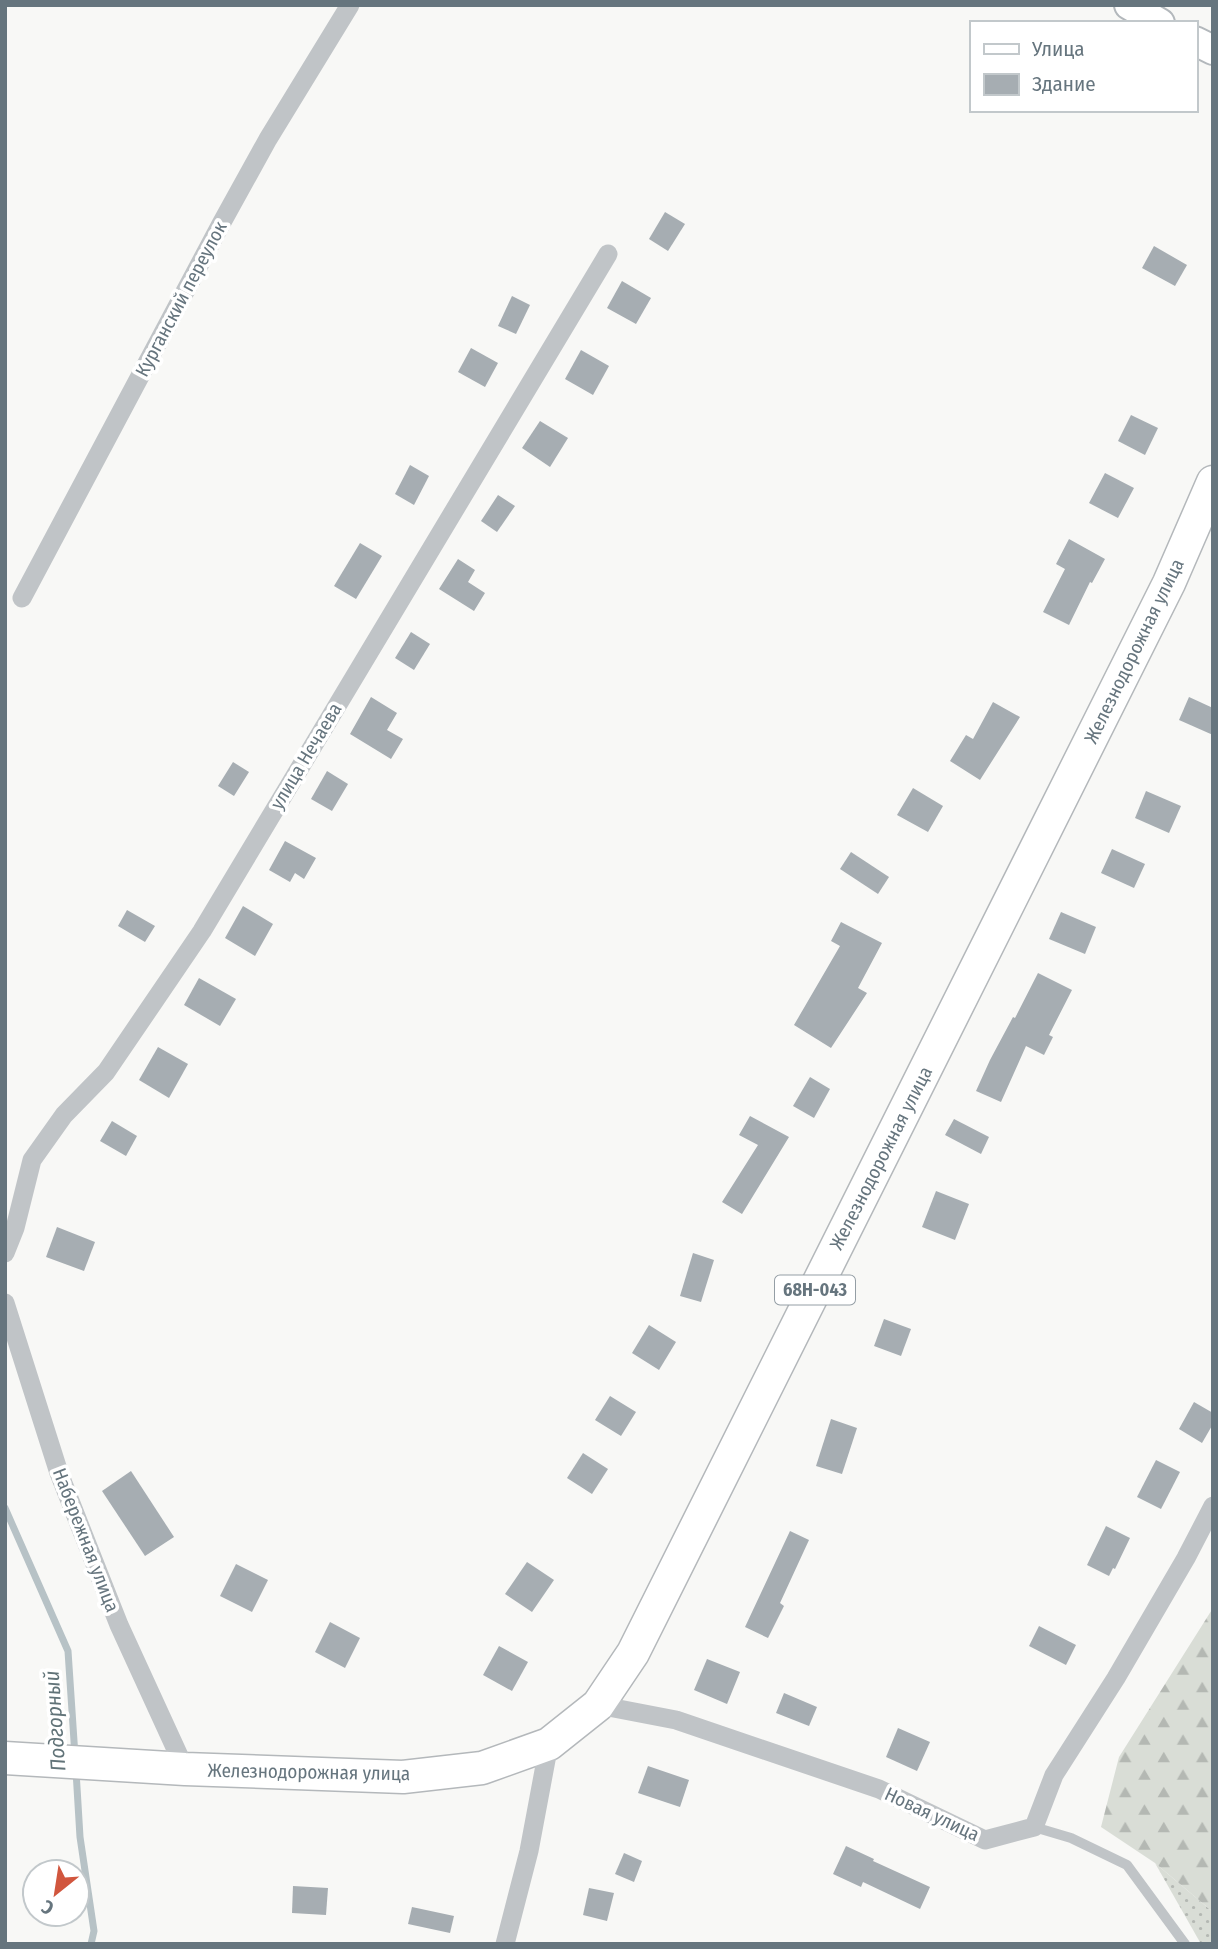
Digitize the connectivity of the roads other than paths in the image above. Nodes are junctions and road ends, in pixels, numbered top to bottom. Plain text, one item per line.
1 (350, 5) edge
2 (1129, 5) edge
3 (1157, 21) edge
4 (1197, 42) edge
5 (1213, 50) edge
6 (608, 254) dead end
7 (1213, 482) edge
8 (22, 598) dead end
9 (5, 1253) edge
10 (5, 1303) edge
11 (1213, 1506) edge
12 (598, 1706) junction
13 (549, 1744) junction
14 (5, 1758) edge
15 (185, 1769) junction
16 (1034, 1827) junction
17 (505, 1944) edge
18 (1185, 1944) edge

1 - 8 street, Курганский переулок
2 - 3 main road
4 - 5 main road
6 - 9 street, улица Нечаева
7 - 12 main road, Железнодорожная улица / 68Н-043
10 - 15 street, Набережная улица
11 - 16 street
12 - 13 main road, Железнодорожная улица / 68Н-043
12 - 16 street, Новая улица
13 - 15 main road, Железнодорожная улица / 68Н-043
13 - 17 street
14 - 15 main road, 68Н-043
16 - 18 lane

